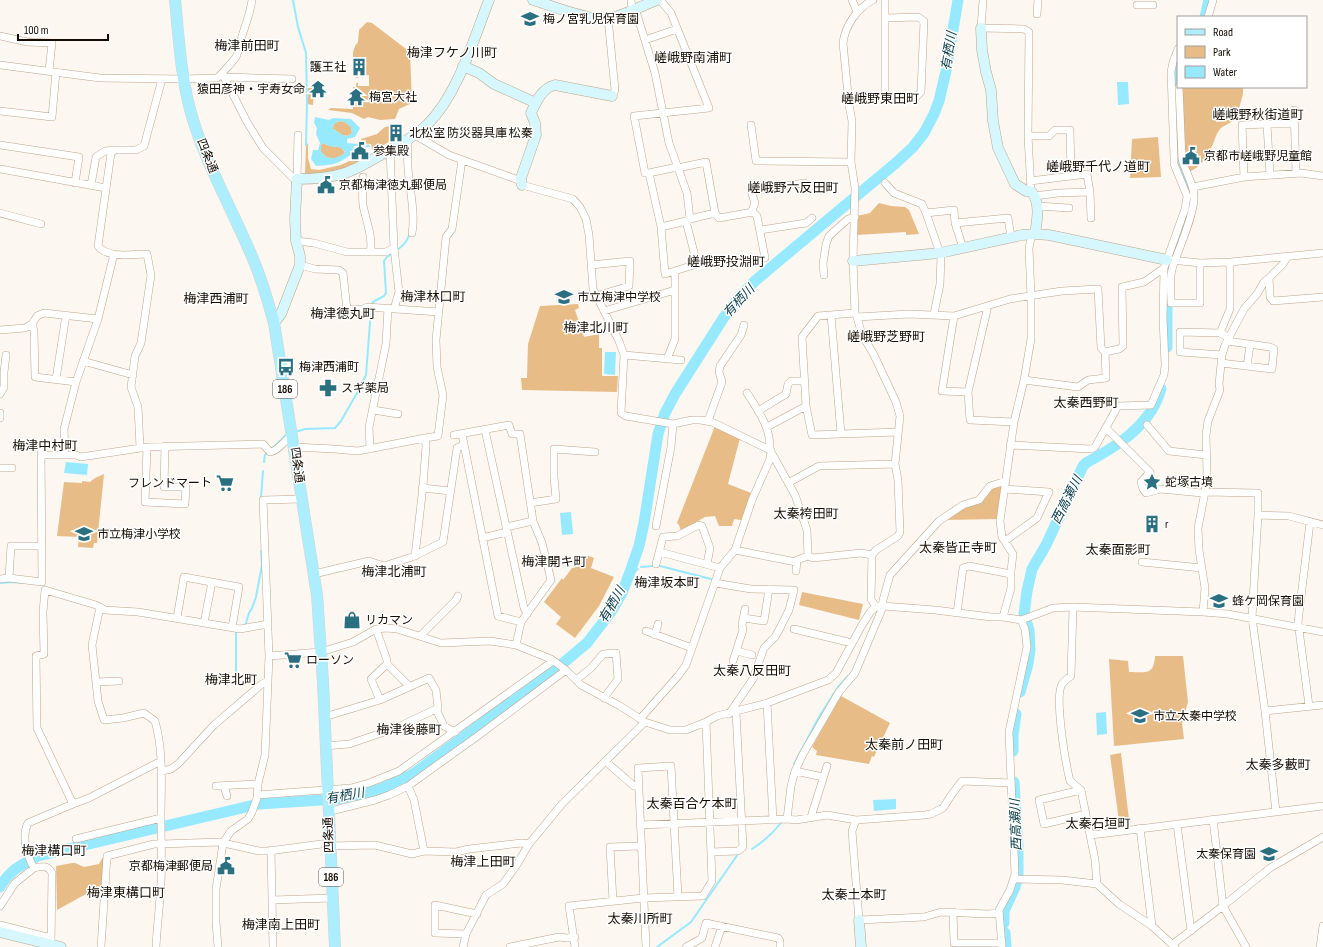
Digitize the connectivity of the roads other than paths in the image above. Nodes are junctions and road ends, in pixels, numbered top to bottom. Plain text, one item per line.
1 (175, 0) edge
2 (252, 0) edge
3 (489, 0) edge
4 (533, 0) edge
5 (657, 0) edge
6 (660, 0) edge
7 (852, 0) edge
8 (873, 0) edge
9 (885, 0) edge
10 (983, 0) edge
11 (1038, 0) edge
12 (1213, 0) edge
13 (1142, 3) edge
14 (560, 4) edge
15 (1153, 5) dead end
16 (633, 6) edge
17 (857, 12) junction
18 (1037, 14) dead end
19 (1208, 16) edge
20 (608, 18) junction
21 (885, 18) junction
22 (981, 28) junction
23 (677, 29) junction
24 (0, 36) edge
25 (645, 40) junction
26 (1177, 52) edge
27 (0, 65) edge
28 (463, 66) junction
29 (53, 71) junction
30 (222, 77) junction
31 (162, 79) junction
32 (184, 79) junction
33 (292, 79) dead end
34 (1179, 88) edge
35 (612, 96) joint
36 (1180, 99) junction
37 (1172, 100) junction
38 (536, 103) junction
39 (1294, 110) dead end
40 (0, 111) edge
41 (662, 112) junction
42 (1267, 124) junction
43 (1294, 124) junction
44 (751, 125) dead end
45 (298, 135) dead end
46 (1028, 136) junction
47 (411, 137) junction
48 (0, 144) edge
49 (115, 150) junction
50 (390, 150) junction
51 (462, 160) junction
52 (852, 162) junction
53 (678, 167) junction
54 (0, 169) edge
55 (1181, 170) junction
56 (649, 173) junction
57 (1296, 173) junction
58 (1070, 176) junction
59 (1270, 176) junction
60 (1323, 176) edge
61 (363, 177) dead end
62 (1244, 178) junction
63 (297, 179) junction
64 (75, 182) junction
65 (521, 183) junction
66 (804, 183) dead end
67 (885, 183) dead end
68 (91, 186) junction
69 (1193, 187) junction
70 (106, 188) junction
71 (1090, 192) junction
72 (1033, 194) junction
73 (1069, 208) dead end
74 (926, 212) junction
75 (0, 213) edge
76 (715, 213) junction
77 (751, 213) junction
78 (1187, 214) junction
79 (855, 217) junction
80 (812, 218) dead end
81 (1091, 218) dead end
82 (688, 220) junction
83 (955, 223) junction
84 (41, 224) dead end
85 (661, 227) junction
86 (760, 230) junction
87 (412, 233) dead end
88 (1034, 234) junction
89 (1011, 237) junction
90 (296, 241) junction
91 (394, 248) junction
92 (963, 248) junction
93 (370, 251) junction
94 (940, 253) junction
95 (1323, 253) edge
96 (114, 254) junction
97 (1288, 256) junction
98 (765, 258) dead end
99 (853, 261) junction
100 (1230, 262) junction
101 (1168, 263) junction
102 (1200, 263) junction
103 (591, 264) junction
104 (300, 265) junction
105 (675, 271) junction
106 (824, 275) dead end
107 (1269, 278) junction
108 (675, 290) junction
109 (596, 296) junction
110 (1031, 296) junction
111 (1323, 297) edge
112 (988, 306) junction
113 (391, 309) junction
114 (604, 311) junction
115 (439, 312) junction
116 (934, 314) junction
117 (831, 315) junction
118 (856, 315) junction
119 (66, 316) junction
120 (954, 316) junction
121 (98, 319) junction
122 (274, 323) junction
123 (32, 324) junction
124 (744, 325) dead end
125 (0, 330) edge
126 (1220, 333) junction
127 (1228, 339) junction
128 (1250, 344) junction
129 (1105, 352) junction
130 (6, 355) dead end
131 (624, 355) junction
132 (1222, 355) junction
133 (667, 359) junction
134 (681, 360) dead end
135 (83, 361) junction
136 (1221, 363) junction
137 (1247, 366) junction
138 (133, 375) junction
139 (56, 379) junction
140 (1024, 380) junction
141 (804, 381) junction
142 (76, 382) junction
143 (746, 392) dead end
144 (968, 392) junction
145 (0, 394) edge
146 (806, 406) junction
147 (373, 410) junction
148 (758, 411) junction
149 (0, 413) edge
150 (398, 414) dead end
151 (0, 418) edge
152 (708, 421) junction
153 (1014, 422) junction
154 (671, 424) junction
155 (1147, 425) dead end
156 (767, 428) junction
157 (1106, 428) junction
158 (486, 430) junction
159 (898, 432) junction
160 (462, 434) junction
161 (841, 434) junction
162 (292, 436) junction
163 (454, 436) dead end
164 (425, 438) junction
165 (464, 445) junction
166 (1010, 445) junction
167 (164, 446) junction
168 (144, 447) junction
169 (294, 447) junction
170 (370, 449) junction
171 (771, 450) junction
172 (595, 452) dead end
173 (1206, 455) junction
174 (65, 456) junction
175 (895, 464) junction
176 (0, 468) edge
177 (12, 468) dead end
178 (788, 483) junction
179 (1005, 485) junction
180 (422, 488) junction
181 (451, 491) junction
182 (1205, 492) junction
183 (302, 499) junction
184 (530, 503) junction
185 (1258, 515) junction
186 (532, 521) junction
187 (1310, 522) junction
188 (1323, 525) edge
189 (656, 526) dead end
190 (507, 530) junction
191 (482, 538) junction
192 (1005, 541) junction
193 (42, 546) junction
194 (735, 550) junction
195 (660, 552) junction
196 (872, 555) junction
197 (415, 556) junction
198 (808, 556) junction
199 (796, 562) junction
200 (1142, 562) dead end
201 (656, 564) dead end
202 (707, 564) junction
203 (720, 568) junction
204 (1202, 568) junction
205 (796, 571) dead end
206 (314, 574) junction
207 (1011, 574) junction
208 (9, 578) junction
209 (0, 579) edge
210 (212, 582) junction
211 (715, 583) junction
212 (769, 589) junction
213 (458, 596) dead end
214 (879, 606) junction
215 (100, 607) junction
216 (1072, 607) junction
217 (745, 609) dead end
218 (1203, 612) junction
219 (957, 613) junction
220 (527, 614) junction
221 (1003, 617) junction
222 (177, 618) junction
223 (744, 618) junction
224 (1252, 618) junction
225 (1024, 619) junction
226 (521, 622) junction
227 (204, 623) junction
228 (268, 624) junction
229 (658, 624) dead end
230 (1299, 627) junction
231 (232, 628) junction
232 (376, 629) junction
233 (794, 629) dead end
234 (646, 631) dead end
235 (1323, 632) edge
236 (655, 635) junction
237 (420, 636) junction
238 (852, 643) junction
239 (516, 645) junction
240 (692, 648) junction
241 (737, 651) junction
242 (321, 652) junction
243 (752, 655) dead end
244 (269, 656) junction
245 (554, 661) junction
246 (733, 661) dead end
247 (387, 664) junction
248 (565, 669) junction
249 (576, 680) junction
250 (119, 681) dead end
251 (268, 681) junction
252 (96, 682) junction
253 (409, 686) junction
254 (604, 698) junction
255 (380, 700) junction
256 (767, 703) junction
257 (1323, 705) edge
258 (1309, 706) junction
259 (436, 709) junction
260 (1265, 711) junction
261 (732, 713) junction
262 (324, 715) junction
263 (643, 720) junction
264 (706, 722) junction
265 (455, 732) junction
266 (325, 746) junction
267 (161, 761) junction
268 (605, 761) junction
269 (826, 766) dead end
270 (162, 771) junction
271 (795, 771) junction
272 (823, 777) junction
273 (1011, 783) junction
274 (258, 784) junction
275 (216, 786) dead end
276 (224, 786) junction
277 (408, 786) junction
278 (639, 787) junction
279 (1081, 790) junction
280 (327, 792) junction
281 (227, 796) dead end
282 (257, 796) junction
283 (73, 804) junction
284 (1323, 806) edge
285 (328, 809) junction
286 (1276, 812) junction
287 (1086, 814) junction
288 (811, 817) junction
289 (161, 819) junction
290 (787, 819) junction
291 (1213, 819) junction
292 (773, 820) junction
293 (856, 820) junction
294 (742, 821) junction
295 (710, 822) junction
296 (674, 824) junction
297 (1177, 824) junction
298 (640, 825) junction
299 (1140, 828) junction
300 (1091, 835) junction
301 (1323, 837) edge
302 (76, 839) dead end
303 (223, 843) junction
304 (162, 844) junction
305 (329, 844) junction
306 (529, 844) junction
307 (641, 846) junction
308 (271, 850) junction
309 (424, 851) junction
310 (711, 852) junction
311 (33, 866) junction
312 (1017, 879) junction
313 (1097, 884) junction
314 (678, 897) junction
315 (332, 898) junction
316 (643, 898) junction
317 (273, 900) junction
318 (613, 901) junction
319 (0, 906) edge
320 (1223, 906) junction
321 (953, 912) junction
322 (999, 913) junction
323 (476, 914) junction
324 (859, 920) junction
325 (0, 925) edge
326 (722, 926) junction
327 (1152, 926) junction
328 (1323, 926) edge
329 (0, 932) edge
330 (1191, 932) junction
331 (466, 934) junction
332 (575, 937) junction
333 (54, 943) edge
334 (1002, 945) edge
335 (1174, 946) edge
336 (101, 947) edge
337 (156, 947) edge
338 (218, 947) edge
339 (273, 947) edge
340 (335, 947) edge
341 (463, 947) edge
342 (510, 947) edge
343 (575, 947) edge
344 (646, 947) edge
345 (686, 947) edge
346 (715, 947) edge
347 (780, 947) edge
348 (861, 947) edge
349 (1246, 947) edge
350 (1320, 947) edge

1 - 32 main road, 四条通 / 186
2 - 30 street
3 - 28 street
4 - 14 street
5 - 16 street
6 - 23 street
7 - 17 street
8 - 17 street
9 - 21 street
10 - 22 street
11 - 18 street
12 - 19 street
13 - 15 street
14 - 20 street
16 - 20 street
16 - 25 street
17 - 52 street
20 - 35 street
21 - 21 street
22 - 46 street
22 - 72 street
23 - 25 street
23 - 41 street
24 - 29 street
25 - 41 street
26 - 37 street
27 - 29 street
28 - 38 street
28 - 47 street
29 - 31 street
29 - 40 street
30 - 32 street
30 - 33 street
30 - 63 street
31 - 32 street
31 - 49 street
32 - 122 main road, 四条通 / 186
34 - 36 street
35 - 38 street
36 - 37 street
36 - 55 street
37 - 55 street
38 - 65 street
39 - 43 street
41 - 53 street
41 - 56 street
42 - 43 street
42 - 59 street
42 - 62 street
43 - 57 street
44 - 52 street
45 - 63 street
46 - 58 street
46 - 72 street
47 - 50 street
47 - 51 street
47 - 87 street
48 - 64 street
49 - 68 street
49 - 70 street
50 - 63 street
50 - 91 street
51 - 65 street
51 - 115 street
52 - 79 street
53 - 56 street
53 - 76 street
53 - 82 street
54 - 64 street
55 - 69 street
55 - 78 street
56 - 85 street
57 - 59 street
57 - 60 street
58 - 71 street
58 - 72 street
59 - 62 street
61 - 93 street
62 - 69 street
63 - 90 street
64 - 68 street
65 - 103 street
66 - 77 street
67 - 74 street
68 - 70 street
69 - 78 street
70 - 96 street
71 - 72 street
71 - 81 street
72 - 73 street
72 - 88 street
74 - 83 street
74 - 94 street
75 - 84 street
76 - 77 street
76 - 82 street
77 - 86 street
78 - 101 street
79 - 99 street
79 - 106 street
80 - 86 street
82 - 85 street
82 - 105 street
83 - 89 street
83 - 92 street
85 - 105 street
86 - 98 street
88 - 89 street
88 - 101 street
88 - 110 street
89 - 92 street
90 - 93 street
90 - 104 street
91 - 93 street
91 - 113 street
92 - 94 street
94 - 99 street
94 - 116 street
95 - 97 street
96 - 121 street
96 - 138 street
97 - 100 street
97 - 107 street
99 - 118 street
100 - 102 street
100 - 126 street
101 - 102 street
101 - 102 street
101 - 129 street
101 - 157 street
103 - 109 street
103 - 109 street
104 - 113 street
104 - 122 street
105 - 108 street
107 - 111 street
107 - 127 street
108 - 114 street
108 - 133 street
109 - 114 street
110 - 112 street
110 - 129 street
110 - 140 street
112 - 120 street
112 - 144 street
113 - 115 street
113 - 147 street
114 - 131 street
115 - 164 street
116 - 118 street
116 - 120 street
117 - 118 street
117 - 141 street
117 - 161 street
118 - 159 street
119 - 121 street
119 - 123 street
119 - 139 street
120 - 144 street
121 - 135 street
122 - 162 main road, 四条通 / 186
123 - 125 street
123 - 139 street
124 - 152 street
126 - 127 street
126 - 132 street
127 - 128 street
127 - 132 street
128 - 137 street
128 - 137 street
129 - 140 street
130 - 145 street
131 - 133 street
131 - 154 street
132 - 136 street
133 - 134 street
135 - 138 street
135 - 142 street
136 - 137 street
136 - 173 street
138 - 168 street
139 - 142 street
140 - 153 street
141 - 146 street
141 - 148 street
142 - 174 street
143 - 148 street
144 - 153 street
146 - 156 street
146 - 161 street
147 - 150 street
147 - 170 street
148 - 156 street
149 - 151 street
152 - 154 street
152 - 171 street
153 - 166 street
154 - 189 street
155 - 173 street
156 - 171 street
157 - 166 street
157 - 182 street
158 - 160 street
158 - 184 street
158 - 190 street
159 - 161 street
159 - 175 street
160 - 163 street
160 - 165 street
162 - 167 street
162 - 169 main road, 四条通 / 186
164 - 170 street
164 - 180 street
165 - 181 street
165 - 191 street
166 - 179 street
167 - 168 street
167 - 168 street
168 - 174 street
169 - 170 street
169 - 183 main road, 四条通 / 186
171 - 178 street
171 - 194 street
172 - 184 street
173 - 182 street
174 - 193 street
175 - 178 street
175 - 196 street
176 - 177 street
178 - 198 street
179 - 192 street
179 - 192 street
179 - 214 street
180 - 181 street
180 - 197 street
181 - 197 street
182 - 185 street
182 - 204 street
183 - 206 main road, 四条通 / 186
183 - 228 street
184 - 186 street
185 - 187 street
185 - 224 street
186 - 190 street
186 - 220 street
187 - 188 street
187 - 230 street
190 - 191 street
190 - 220 street
191 - 226 street
192 - 207 street
193 - 208 street
193 - 208 street
194 - 199 street
194 - 203 street
195 - 201 street
195 - 202 street
195 - 202 street
196 - 198 street
196 - 214 street
197 - 206 street
198 - 199 street
199 - 205 street
200 - 204 street
202 - 203 street
203 - 211 street
204 - 218 street
206 - 242 main road, 四条通 / 186
207 - 219 street
207 - 221 street
208 - 209 street
210 - 222 street
210 - 227 street
210 - 231 street
211 - 212 street
211 - 240 street
212 - 223 street
212 - 261 street
213 - 237 street
214 - 219 street
214 - 238 street
214 - 271 street
215 - 222 street
215 - 252 street
215 - 283 street
216 - 218 street
216 - 225 street
216 - 279 street
217 - 223 street
218 - 224 street
219 - 221 street
220 - 226 street
221 - 225 street
222 - 227 street
223 - 241 street
224 - 230 street
224 - 260 street
225 - 273 street
226 - 239 street
227 - 231 street
228 - 231 street
228 - 244 street
229 - 236 street
230 - 235 street
230 - 258 street
232 - 237 street
232 - 242 street
232 - 247 street
233 - 238 street
234 - 236 street
236 - 240 street
237 - 239 street
238 - 256 street
239 - 245 street
240 - 263 street
241 - 243 street
241 - 246 street
242 - 244 street
242 - 262 main road, 四条通 / 186
244 - 251 street
245 - 248 street
245 - 265 street
247 - 253 street
247 - 255 street
248 - 249 street
248 - 277 street
249 - 254 street
249 - 254 street
250 - 252 street
251 - 270 street
251 - 274 street
252 - 267 street
253 - 255 street
253 - 259 street
254 - 263 street
255 - 262 street
256 - 261 street
256 - 292 street
257 - 258 street
258 - 260 street
259 - 265 street
259 - 266 street
260 - 286 street
261 - 264 street
261 - 294 street
262 - 266 main road, 四条通 / 186
263 - 264 street
263 - 268 street
264 - 295 street
265 - 280 street
266 - 280 main road, 四条通 / 186
267 - 270 street
267 - 283 street
268 - 278 street
268 - 306 street
269 - 272 street
270 - 289 street
271 - 272 street
271 - 290 street
272 - 288 street
273 - 293 street
273 - 312 street
274 - 276 street
274 - 282 street
275 - 276 street
276 - 281 street
277 - 285 street
277 - 309 street
278 - 296 street
278 - 298 street
279 - 287 street
279 - 287 street
280 - 282 street
280 - 285 main road, 四条通 / 186
282 - 303 street
283 - 311 street
284 - 286 street
285 - 305 main road, 四条通 / 186
286 - 291 street
287 - 300 street
288 - 290 street
288 - 293 street
289 - 302 street
289 - 304 street
290 - 292 street
291 - 297 street
291 - 320 street
292 - 294 street
293 - 324 street
294 - 295 street
294 - 310 street
295 - 296 street
295 - 310 street
296 - 298 street
296 - 314 street
297 - 299 street
297 - 330 street
298 - 307 street
299 - 300 street
299 - 327 street
300 - 313 street
301 - 320 street
303 - 304 street
303 - 308 street
303 - 338 street
304 - 336 street
304 - 337 street
305 - 308 street
305 - 309 street
305 - 315 main road, 四条通 / 186
306 - 309 street
306 - 323 street
307 - 316 street
307 - 318 street
308 - 317 street
310 - 314 street
311 - 319 street
311 - 333 street
312 - 313 street
312 - 322 street
313 - 327 street
314 - 316 street
315 - 317 street
315 - 340 main road, 四条通 / 186
316 - 318 street
316 - 344 street
317 - 339 street
318 - 332 street
320 - 330 street
320 - 349 street
321 - 322 street
321 - 324 street
321 - 334 street
322 - 334 street
323 - 331 street
323 - 331 street
324 - 348 street
325 - 333 street
326 - 345 street
326 - 346 street
326 - 347 street
327 - 335 street
328 - 350 street
329 - 333 street
330 - 335 street
331 - 341 street
332 - 342 street
332 - 343 street

